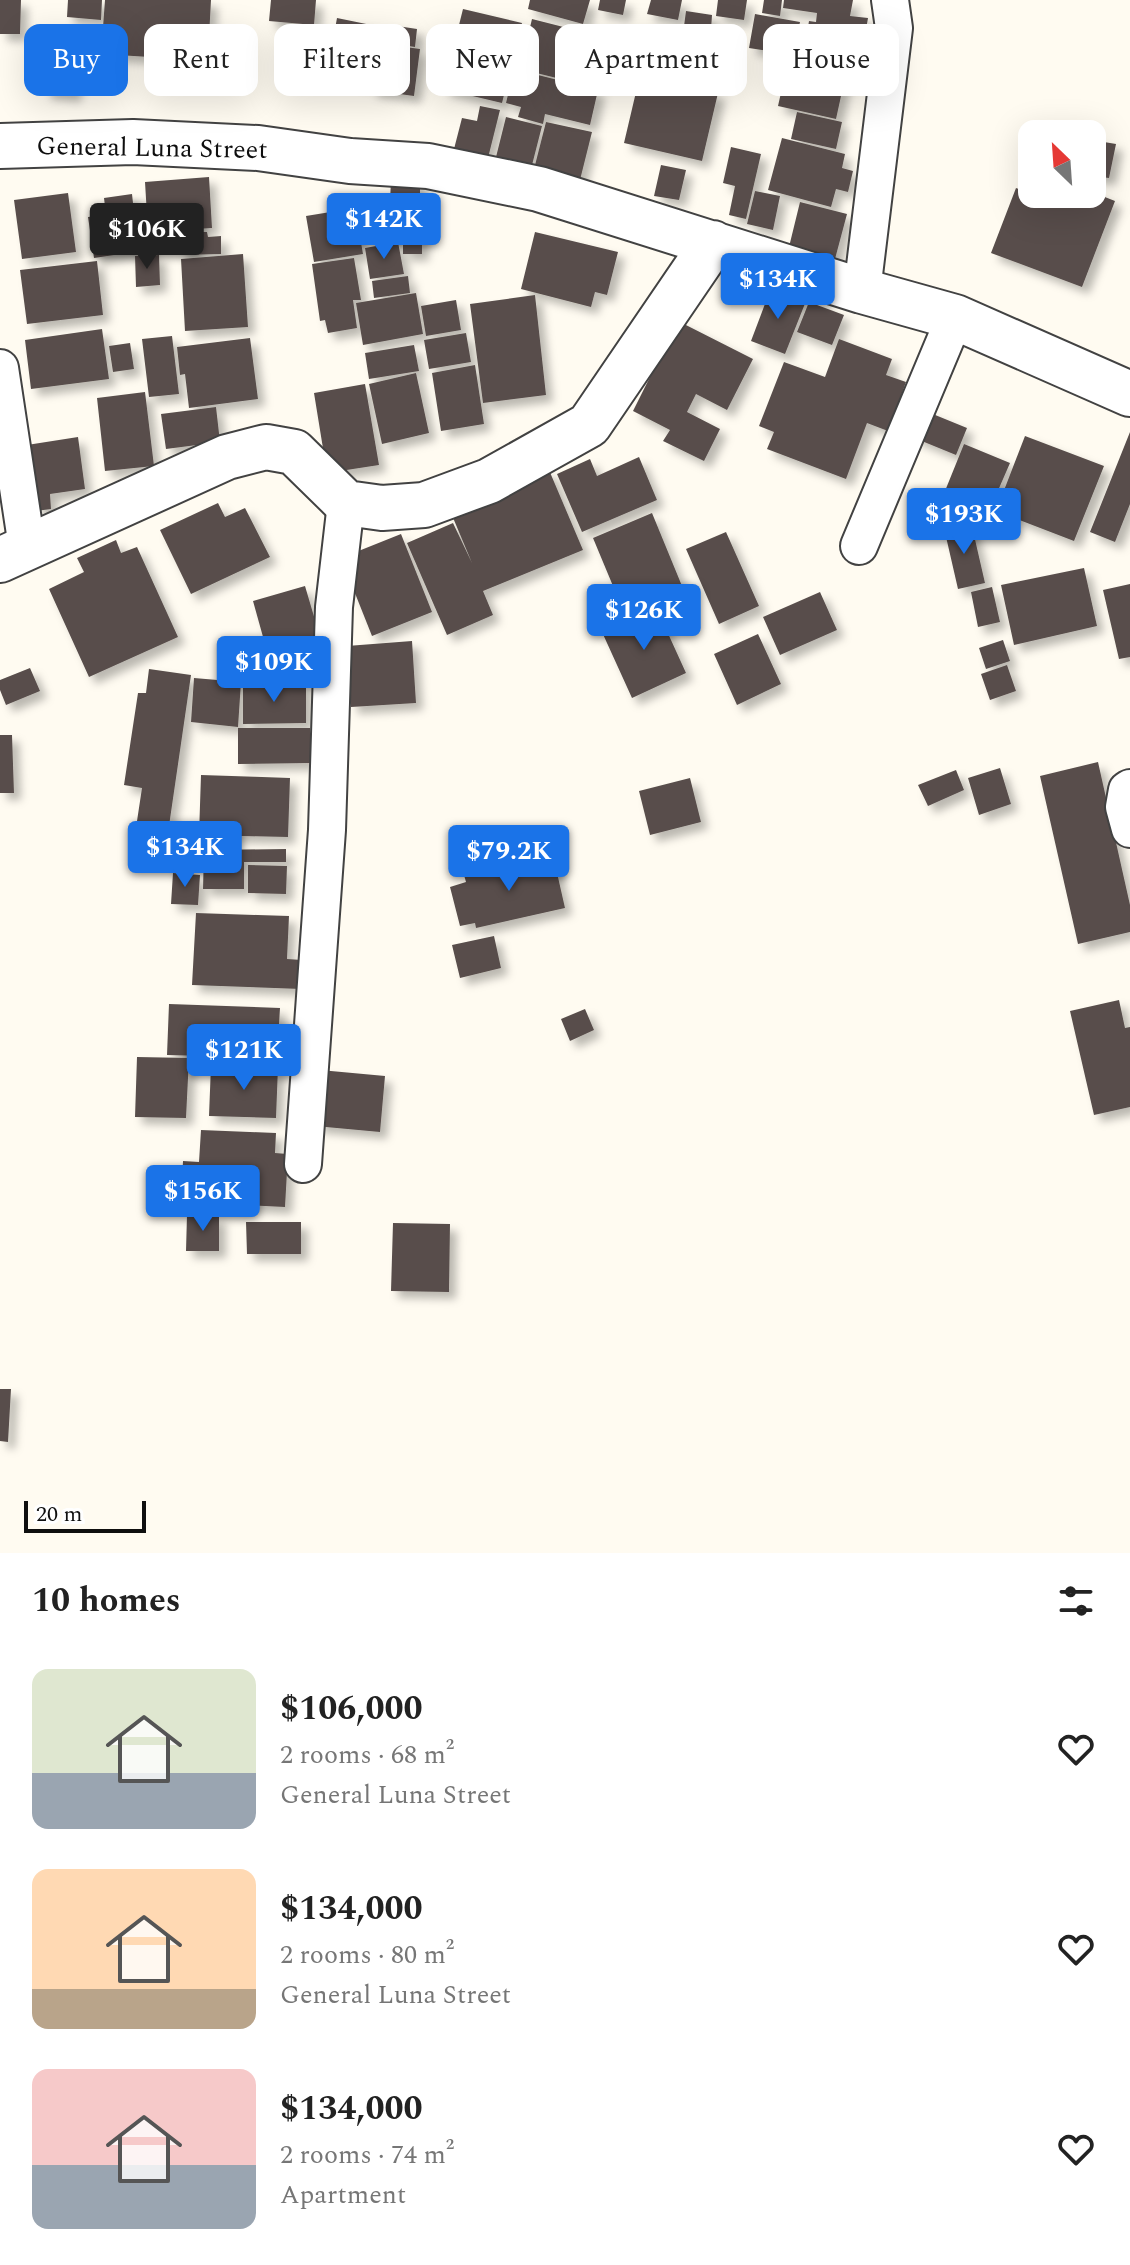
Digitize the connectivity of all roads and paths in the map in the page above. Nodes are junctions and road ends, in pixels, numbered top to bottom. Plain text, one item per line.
1 (890, 0) edge
2 (0, 146) edge
3 (713, 243) junction
4 (862, 291) junction
5 (955, 317) junction
6 (0, 368) edge
7 (1130, 394) edge
8 (346, 503) junction
9 (859, 546) dead end
10 (14, 554) edge
11 (1130, 788) edge
12 (1130, 829) edge
13 (303, 1164) dead end

1 - 4 street
2 - 3 street, General Luna Street
3 - 4 street, General Luna Street
3 - 8 street
4 - 5 street, General Luna Street
5 - 7 street, General Luna Street
5 - 9 street
6 - 10 street
8 - 10 street
8 - 13 street
11 - 12 street

